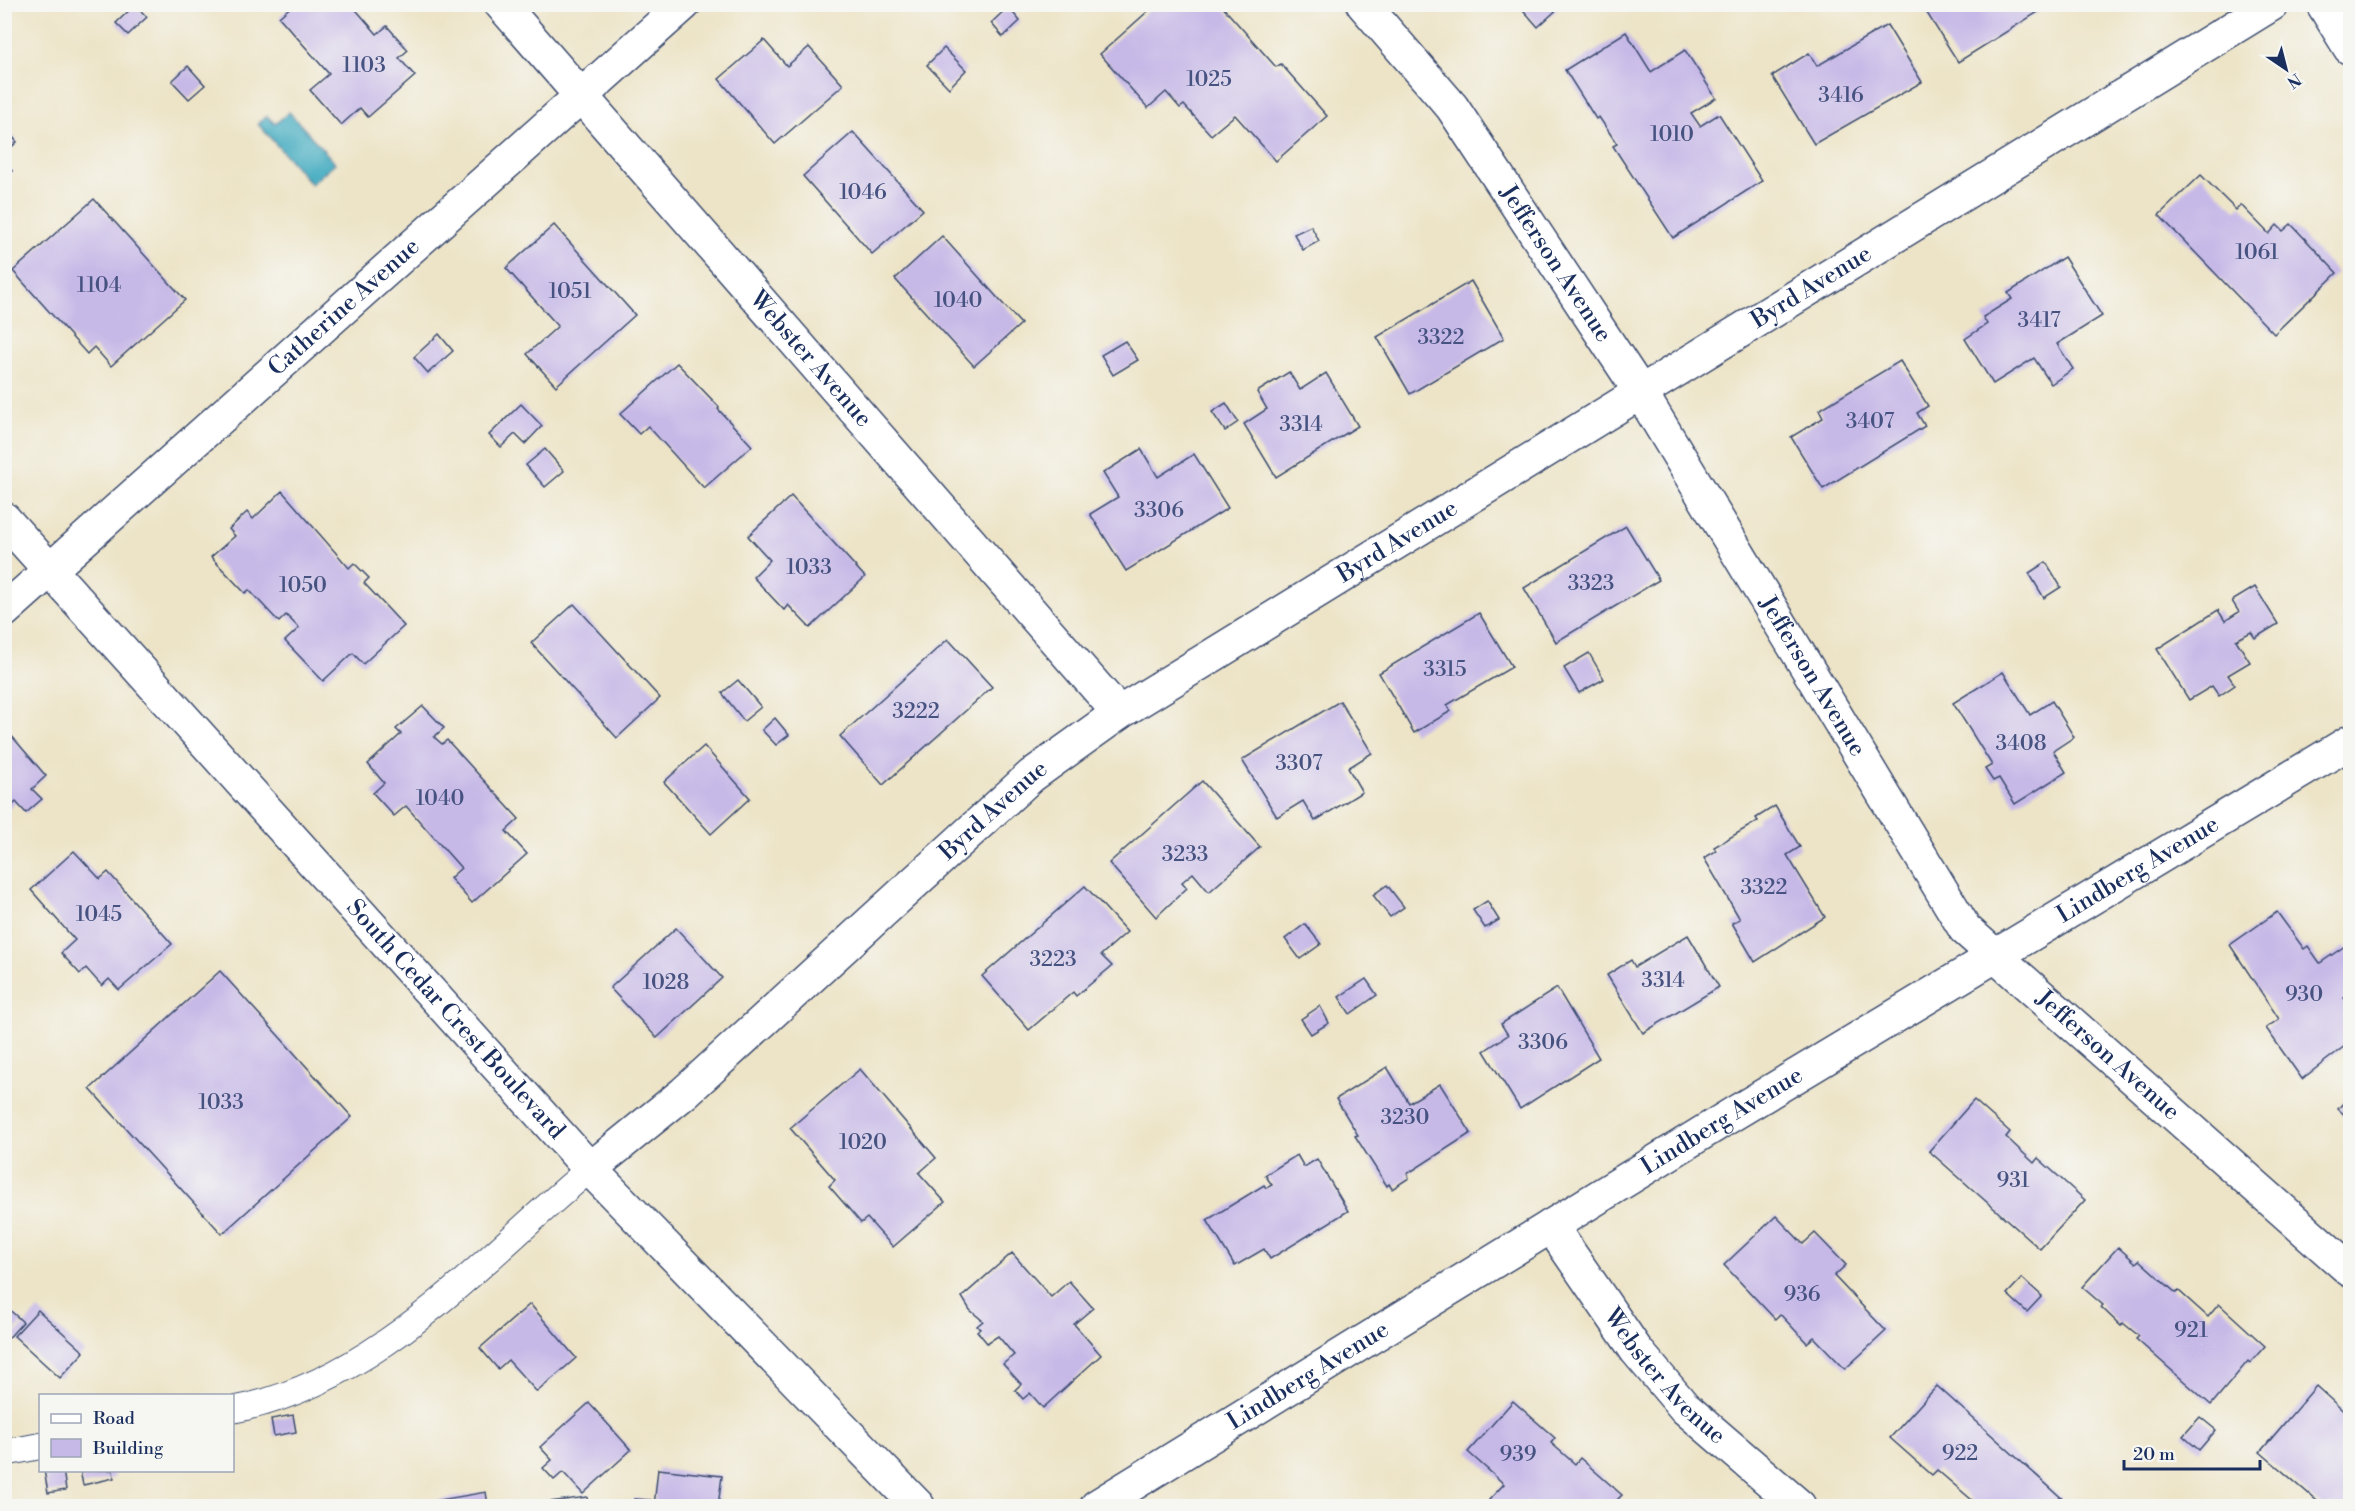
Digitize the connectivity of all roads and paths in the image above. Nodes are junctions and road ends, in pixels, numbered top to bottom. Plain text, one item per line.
1 (501, 4) edge
2 (684, 4) edge
3 (1363, 4) edge
4 (2272, 4) edge
5 (2323, 4) edge
6 (2350, 48) edge
7 (582, 96) junction
8 (1641, 393) junction
9 (4, 519) edge
10 (50, 571) junction
11 (4, 611) edge
12 (1119, 713) junction
13 (2350, 742) edge
14 (1994, 957) junction
15 (590, 1169) junction
16 (1551, 1226) junction
17 (2350, 1270) edge
18 (234, 1410) edge
19 (39, 1446) edge
20 (4, 1453) edge
21 (918, 1506) edge
22 (1097, 1506) edge
23 (1799, 1506) edge

1 - 7 street, Webster Avenue
2 - 7 street, Catherine Avenue
3 - 8 street, Jefferson Avenue
4 - 8 street, Byrd Avenue
5 - 6 street
7 - 10 street, Catherine Avenue
7 - 12 street, Webster Avenue
8 - 12 street, Byrd Avenue
8 - 14 street, Jefferson Avenue
9 - 10 street, South Cedar Crest Boulevard
10 - 11 street, Catherine Avenue
10 - 15 street, South Cedar Crest Boulevard
12 - 15 street, Byrd Avenue
13 - 14 street, Lindberg Avenue
14 - 16 street, Lindberg Avenue
14 - 17 street, Jefferson Avenue
15 - 18 lane
15 - 21 street, South Cedar Crest Boulevard
16 - 22 street, Lindberg Avenue
16 - 23 street, Webster Avenue
19 - 20 lane

